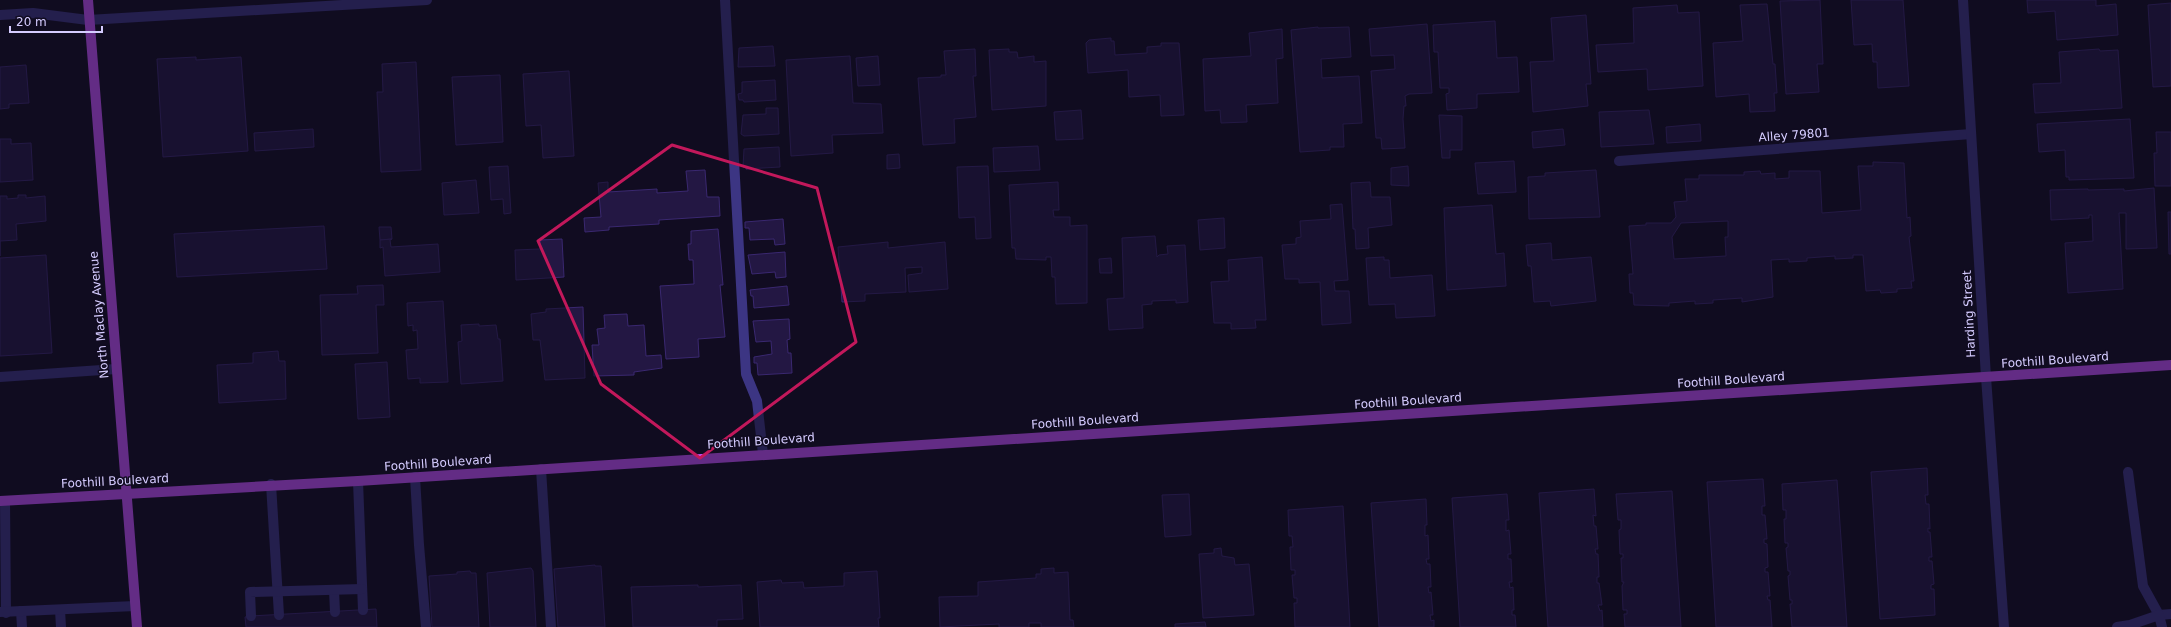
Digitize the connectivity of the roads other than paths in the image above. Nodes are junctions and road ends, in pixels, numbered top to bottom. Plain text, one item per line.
1 (88, 0) edge
2 (427, 0) edge
3 (726, 0) edge
4 (1963, 0) edge
5 (0, 15) edge
6 (88, 20) junction
7 (1971, 134) junction
8 (1619, 161) dead end
9 (2171, 365) edge
10 (116, 369) junction
11 (0, 377) edge
12 (1986, 377) junction
13 (763, 454) junction
14 (541, 469) junction
15 (2128, 472) dead end
16 (415, 477) junction
17 (358, 481) junction
18 (271, 484) junction
19 (126, 494) junction
20 (3, 501) edge
21 (362, 589) junction
22 (334, 590) junction
23 (278, 591) junction
24 (135, 606) junction
25 (60, 610) junction
26 (363, 610) dead end
27 (21, 611) junction
28 (3, 612) edge
29 (336, 612) dead end
30 (2171, 614) edge
31 (279, 615) dead end
32 (2159, 615) junction
33 (251, 616) dead end
34 (22, 627) edge
35 (61, 627) edge
36 (137, 627) edge
37 (426, 627) edge
38 (551, 627) edge
39 (2004, 627) edge
40 (2117, 627) edge
41 (2162, 627) edge

1 - 6 main road, North Maclay Avenue
2 - 6 street
3 - 13 street
4 - 7 street, Harding Street
5 - 6 street
6 - 10 main road, North Maclay Avenue
7 - 8 street, Alley 79801
7 - 12 street, Harding Street
9 - 12 main road, Foothill Boulevard
10 - 11 street
10 - 19 main road, North Maclay Avenue
12 - 13 main road, Foothill Boulevard
12 - 39 street, Harding Street
13 - 14 main road, Foothill Boulevard
14 - 16 main road, Foothill Boulevard
14 - 38 street
15 - 32 street
16 - 17 main road, Foothill Boulevard
16 - 37 street
17 - 18 main road, Foothill Boulevard
17 - 21 street
18 - 19 main road, Foothill Boulevard
18 - 23 street
19 - 20 main road, Foothill Boulevard
19 - 24 main road, North Maclay Avenue
20 - 28 street
21 - 22 street
21 - 26 street
22 - 23 street
22 - 29 street
23 - 31 street
23 - 33 street
24 - 25 street
24 - 36 main road, North Maclay Avenue
25 - 27 street
25 - 35 street
27 - 28 street
27 - 34 street
30 - 32 street
32 - 40 street
32 - 41 street

